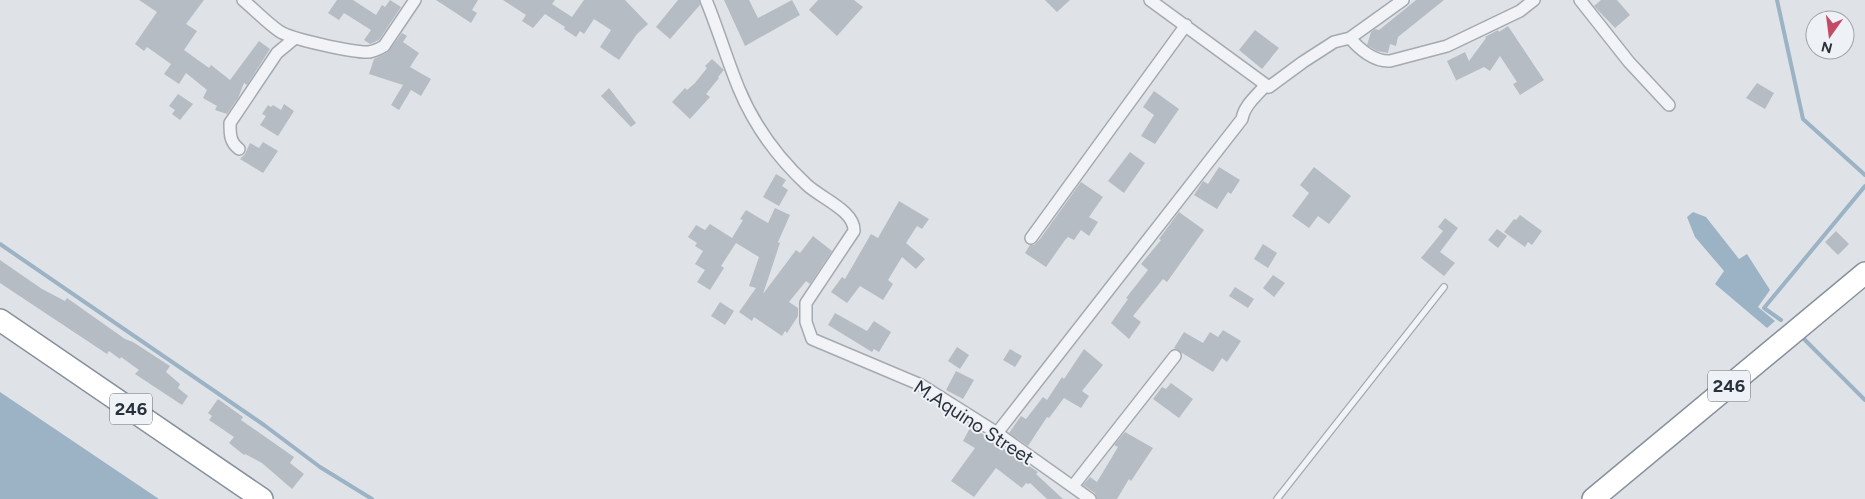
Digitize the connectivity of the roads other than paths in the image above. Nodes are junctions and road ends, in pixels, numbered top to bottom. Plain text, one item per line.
1 (244, 0) edge
2 (415, 0) edge
3 (706, 0) edge
4 (1150, 0) edge
5 (1403, 0) edge
6 (1534, 0) edge
7 (1580, 0) edge
8 (1186, 25) junction
9 (295, 38) junction
10 (1350, 38) junction
11 (1269, 87) junction
12 (1668, 105) dead end
13 (239, 149) dead end
14 (1031, 238) dead end
15 (1865, 273) edge
16 (1444, 287) dead end
17 (0, 320) edge
18 (1175, 356) dead end
19 (997, 433) junction
20 (1073, 486) junction
21 (262, 499) edge
22 (1090, 499) edge
23 (1277, 499) edge
24 (1593, 499) edge

1 - 9 street
2 - 9 street
3 - 19 street, M.Aquino Street
4 - 8 street
5 - 10 street
6 - 10 street
7 - 12 street
8 - 11 street
8 - 14 street
9 - 13 street
10 - 11 street
11 - 19 street
15 - 24 highway, 246
16 - 23 lane
17 - 21 highway, 246
18 - 20 street
19 - 20 street, M.Aquino Street
20 - 22 street, M.Aquino Street

